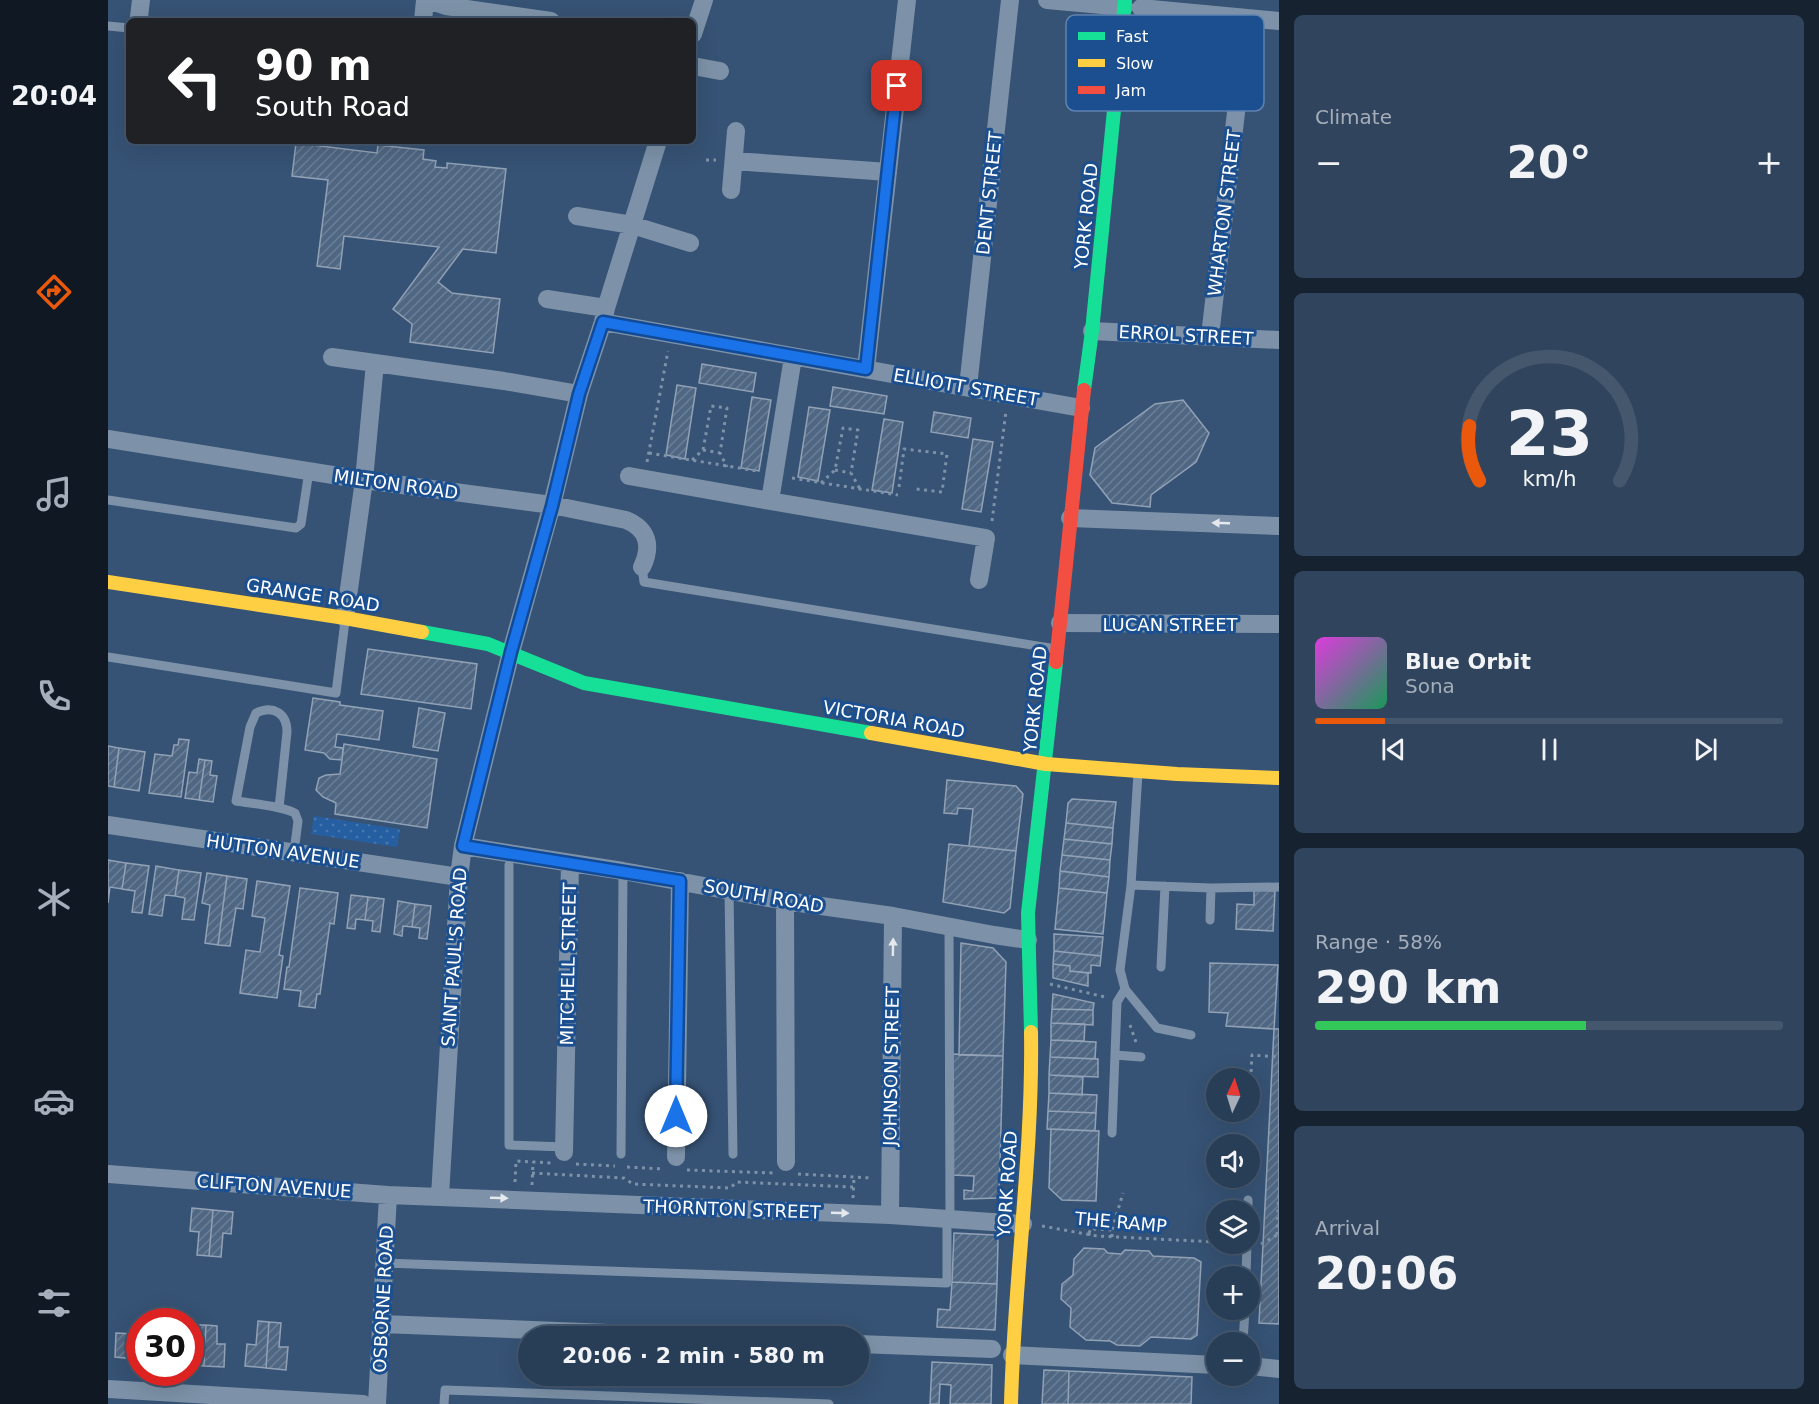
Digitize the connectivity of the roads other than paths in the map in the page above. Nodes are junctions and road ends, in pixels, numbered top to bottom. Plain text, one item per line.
1 (426, 0) edge
2 (704, 0) edge
3 (907, 0) edge
4 (1010, 0) edge
5 (1047, 0) edge
6 (1130, 5) edge
7 (1220, 15) edge
8 (423, 18) edge
9 (530, 18) edge
10 (126, 20) edge
11 (1264, 20) edge
12 (1279, 21) edge
13 (696, 25) edge
14 (108, 26) edge
15 (696, 67) edge
16 (720, 71) dead end
17 (1118, 111) edge
18 (1236, 111) edge
19 (736, 131) dead end
20 (657, 144) edge
21 (734, 161) junction
22 (888, 172) junction
23 (731, 190) dead end
24 (577, 216) dead end
25 (632, 225) junction
26 (690, 243) dead end
27 (547, 300) dead end
28 (605, 315) junction
29 (1092, 331) junction
30 (1210, 336) junction
31 (1279, 340) edge
32 (332, 357) dead end
33 (794, 357) junction
34 (375, 363) junction
35 (866, 369) junction
36 (968, 387) junction
37 (579, 394) junction
38 (1081, 408) junction
39 (108, 440) edge
40 (309, 471) junction
41 (629, 476) dead end
42 (364, 480) junction
43 (108, 500) edge
44 (770, 501) junction
45 (552, 506) junction
46 (1070, 518) junction
47 (1279, 526) edge
48 (642, 567) joint
49 (979, 580) dead end
50 (108, 582) edge
51 (345, 618) junction
52 (1060, 623) junction
53 (1279, 624) edge
54 (1058, 650) junction
55 (511, 652) junction
56 (108, 657) edge
57 (1046, 764) junction
58 (1139, 771) junction
59 (1279, 778) edge
60 (279, 808) junction
61 (108, 825) edge
62 (463, 846) junction
63 (294, 852) junction
64 (570, 864) junction
65 (509, 865) dead end
66 (623, 871) junction
67 (459, 877) junction
68 (680, 881) junction
69 (1131, 885) junction
70 (1165, 886) junction
71 (1279, 887) edge
72 (1211, 888) junction
73 (729, 891) junction
74 (785, 901) junction
75 (893, 916) junction
76 (1210, 920) dead end
77 (949, 926) junction
78 (1028, 940) junction
79 (1161, 967) dead end
80 (1125, 989) junction
81 (1191, 1035) dead end
82 (1115, 1055) junction
83 (1142, 1057) road end
84 (1112, 1133) dead end
85 (733, 1154) dead end
86 (621, 1155) dead end
87 (564, 1156) joint
88 (678, 1165) road end
89 (787, 1170) road end
90 (108, 1174) edge
91 (388, 1195) junction
92 (440, 1196) junction
93 (890, 1215) junction
94 (949, 1219) junction
95 (1023, 1224) junction
96 (384, 1263) junction
97 (382, 1324) junction
98 (518, 1329) edge
99 (869, 1344) edge
100 (992, 1349) dead end
101 (1012, 1354) junction
102 (1206, 1364) edge
103 (1260, 1367) edge
104 (1279, 1369) edge
105 (108, 1389) edge
106 (363, 1404) edge
107 (377, 1404) edge
108 (444, 1404) edge
109 (829, 1404) edge
110 (1011, 1404) edge

1 - 8 street
1 - 9 street
2 - 13 street
3 - 22 street
4 - 36 street, DENT STREET
5 - 6 street
6 - 7 street
10 - 14 lane
11 - 12 street
15 - 16 street
17 - 29 main road, YORK ROAD
18 - 30 street, WHARTON STREET
19 - 21 street
20 - 25 street, SAINT PAUL'S ROAD
21 - 22 street
21 - 23 street
22 - 35 street
24 - 25 street
25 - 26 street
25 - 28 street, SAINT PAUL'S ROAD
27 - 28 street, ELLIOTT STREET
28 - 33 street, ELLIOTT STREET
28 - 37 street, SAINT PAUL'S ROAD
29 - 30 street, ERROL STREET
29 - 38 main road, YORK ROAD
30 - 31 street, ERROL STREET
32 - 34 street
33 - 35 street, ELLIOTT STREET
33 - 44 street
34 - 37 street
34 - 42 street
35 - 36 street, ELLIOTT STREET
36 - 38 street, ELLIOTT STREET
37 - 45 street, SAINT PAUL'S ROAD
38 - 46 main road, YORK ROAD
39 - 40 street, MILTON ROAD
40 - 42 street, MILTON ROAD
40 - 43 lane
41 - 44 street
42 - 45 street, MILTON ROAD
42 - 51 street
44 - 49 street
45 - 48 street, MILTON ROAD
45 - 55 street, SAINT PAUL'S ROAD
47 -> 46 street
46 - 52 main road, YORK ROAD
48 - 54 lane
50 - 51 main road, GRANGE ROAD
51 - 55 main road, GRANGE ROAD
51 - 56 lane
52 - 53 street, LUCAN STREET
52 - 54 main road, YORK ROAD
54 - 57 main road, YORK ROAD
55 - 57 main road, VICTORIA ROAD
55 - 62 street, SAINT PAUL'S ROAD
57 - 58 main road, VICTORIA ROAD
57 - 78 main road, YORK ROAD
58 - 59 main road, VICTORIA ROAD
58 - 69 lane
60 - 60 lane
60 - 63 lane
61 - 63 street, HUTTON AVENUE
62 - 64 street, SOUTH ROAD
62 - 67 street, SAINT PAUL'S ROAD
63 - 67 street, HUTTON AVENUE
64 - 66 street, SOUTH ROAD
64 - 87 street, MITCHELL STREET
65 - 87 lane
66 - 68 street, SOUTH ROAD
66 - 86 lane
67 - 92 street, SAINT PAUL'S ROAD
68 - 73 street, SOUTH ROAD
68 - 88 street
69 - 70 lane
69 - 80 lane
70 - 72 lane
70 - 79 lane
71 - 72 lane
72 - 76 lane
73 - 74 street, SOUTH ROAD
73 - 85 lane
74 - 75 street, SOUTH ROAD
74 - 89 street
75 - 77 street, SOUTH ROAD
93 -> 75 street, JOHNSON STREET
77 - 78 street, SOUTH ROAD
77 - 94 lane
78 - 95 main road, YORK ROAD
80 - 81 lane
80 - 82 lane
82 - 83 lane
82 - 84 lane
90 - 91 street, CLIFTON AVENUE
91 - 92 street, CLIFTON AVENUE
91 - 96 street, OSBORNE ROAD
92 -> 93 street, THORNTON STREET
93 - 94 street, THORNTON STREET
94 - 95 street, THORNTON STREET
94 - 96 lane
95 - 101 main road, YORK ROAD
96 - 97 street, OSBORNE ROAD
97 - 98 street
97 - 107 street, OSBORNE ROAD
99 - 100 street
101 - 102 street
101 - 110 main road, YORK ROAD
103 - 104 street
105 - 106 street
108 - 109 lane

